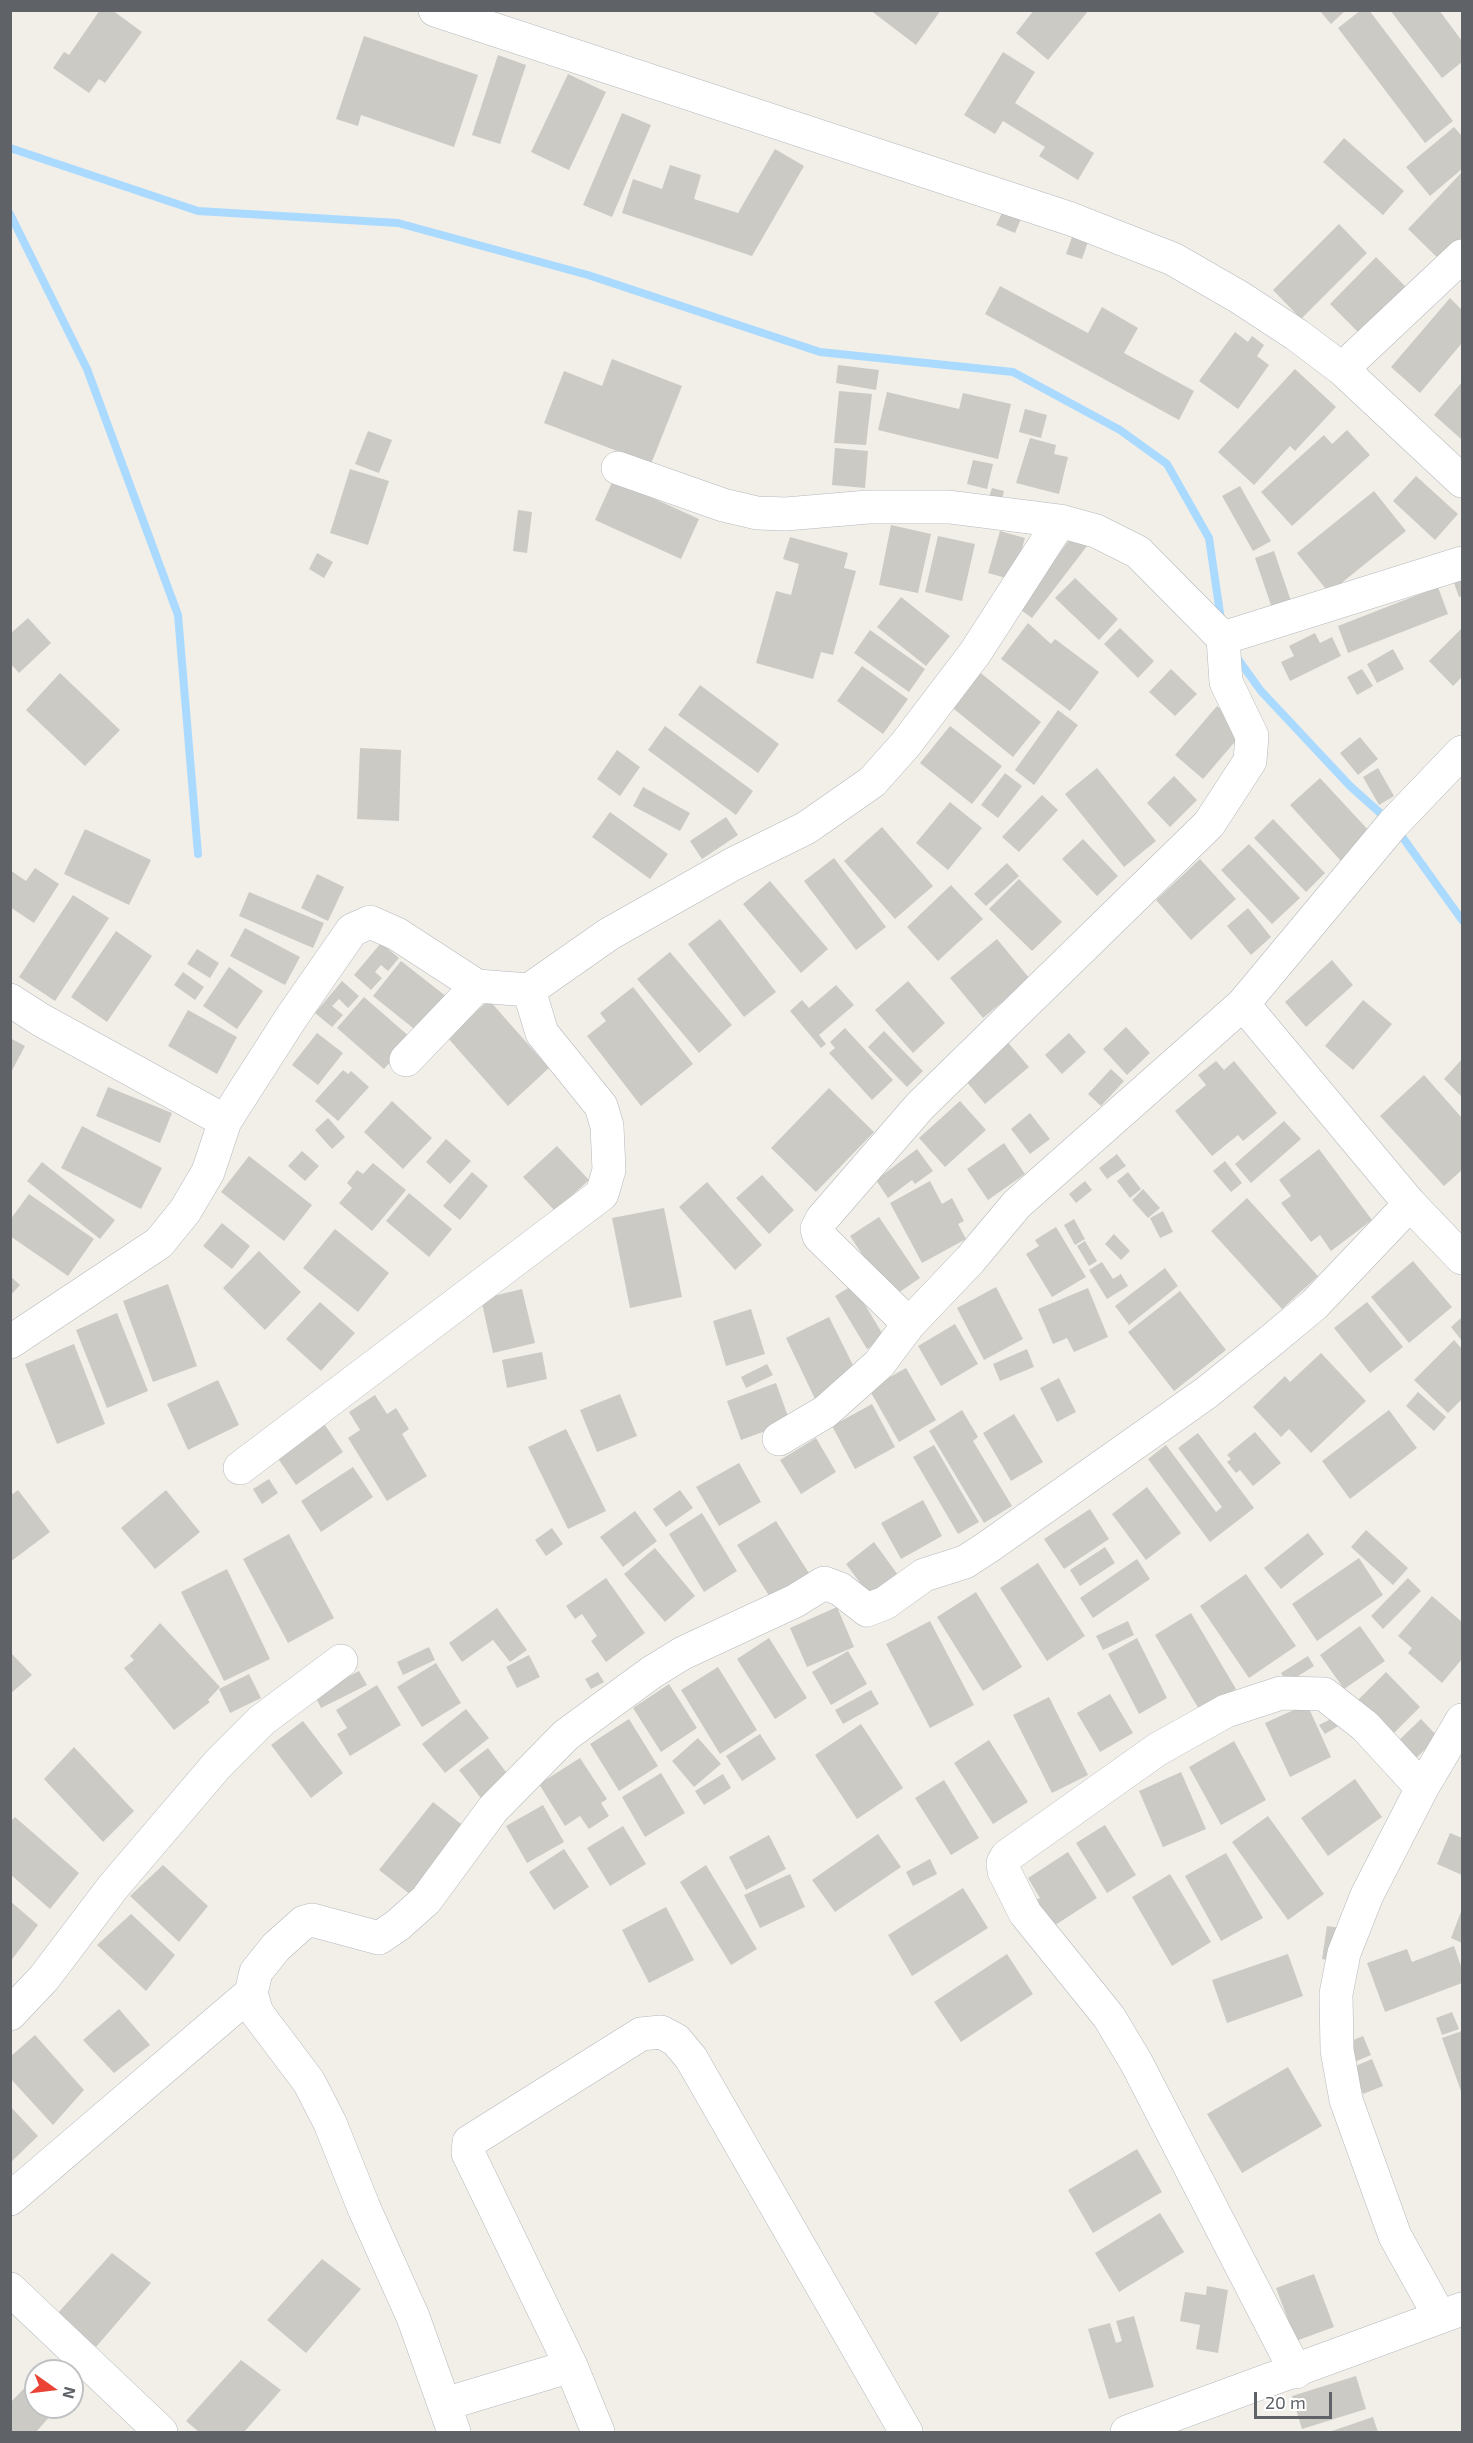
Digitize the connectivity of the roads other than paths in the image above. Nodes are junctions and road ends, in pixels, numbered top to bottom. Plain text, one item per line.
1 (435, 10) edge
2 (1462, 256) edge
3 (1341, 369) junction
4 (618, 468) dead end
5 (1462, 481) edge
6 (1060, 521) junction
7 (1462, 563) edge
8 (1223, 639) junction
9 (1462, 752) edge
10 (477, 986) junction
11 (529, 990) junction
12 (10, 1000) edge
13 (1243, 1004) junction
14 (406, 1060) dead end
15 (225, 1122) junction
16 (1410, 1204) junction
17 (1462, 1258) edge
18 (909, 1323) junction
19 (10, 1342) edge
20 (779, 1438) dead end
21 (240, 1468) dead end
22 (341, 1661) dead end
23 (1462, 1720) edge
24 (1422, 1788) junction
25 (251, 1993) junction
26 (10, 2014) edge
27 (10, 2199) edge
28 (10, 2289) edge
29 (1451, 2313) edge
30 (570, 2366) junction
31 (1296, 2372) junction
32 (449, 2418) edge
33 (161, 2433) edge
34 (598, 2433) edge
35 (906, 2433) edge
36 (1127, 2433) edge

1 - 3 street
2 - 3 street
3 - 5 street
4 - 6 street
6 - 8 street
6 - 11 street
7 - 8 street
8 - 18 street
9 - 13 street
10 - 11 street
10 - 14 street
10 - 15 street
11 - 21 street
12 - 15 street
13 - 16 street
13 - 18 street
15 - 19 street
16 - 17 street
16 - 25 street
18 - 20 street
22 - 26 street
23 - 24 street
24 - 29 street
24 - 31 street
25 - 27 street
25 - 32 street
28 - 33 street
29 - 31 street
30 - 32 street
30 - 34 street
30 - 35 street
31 - 36 street

